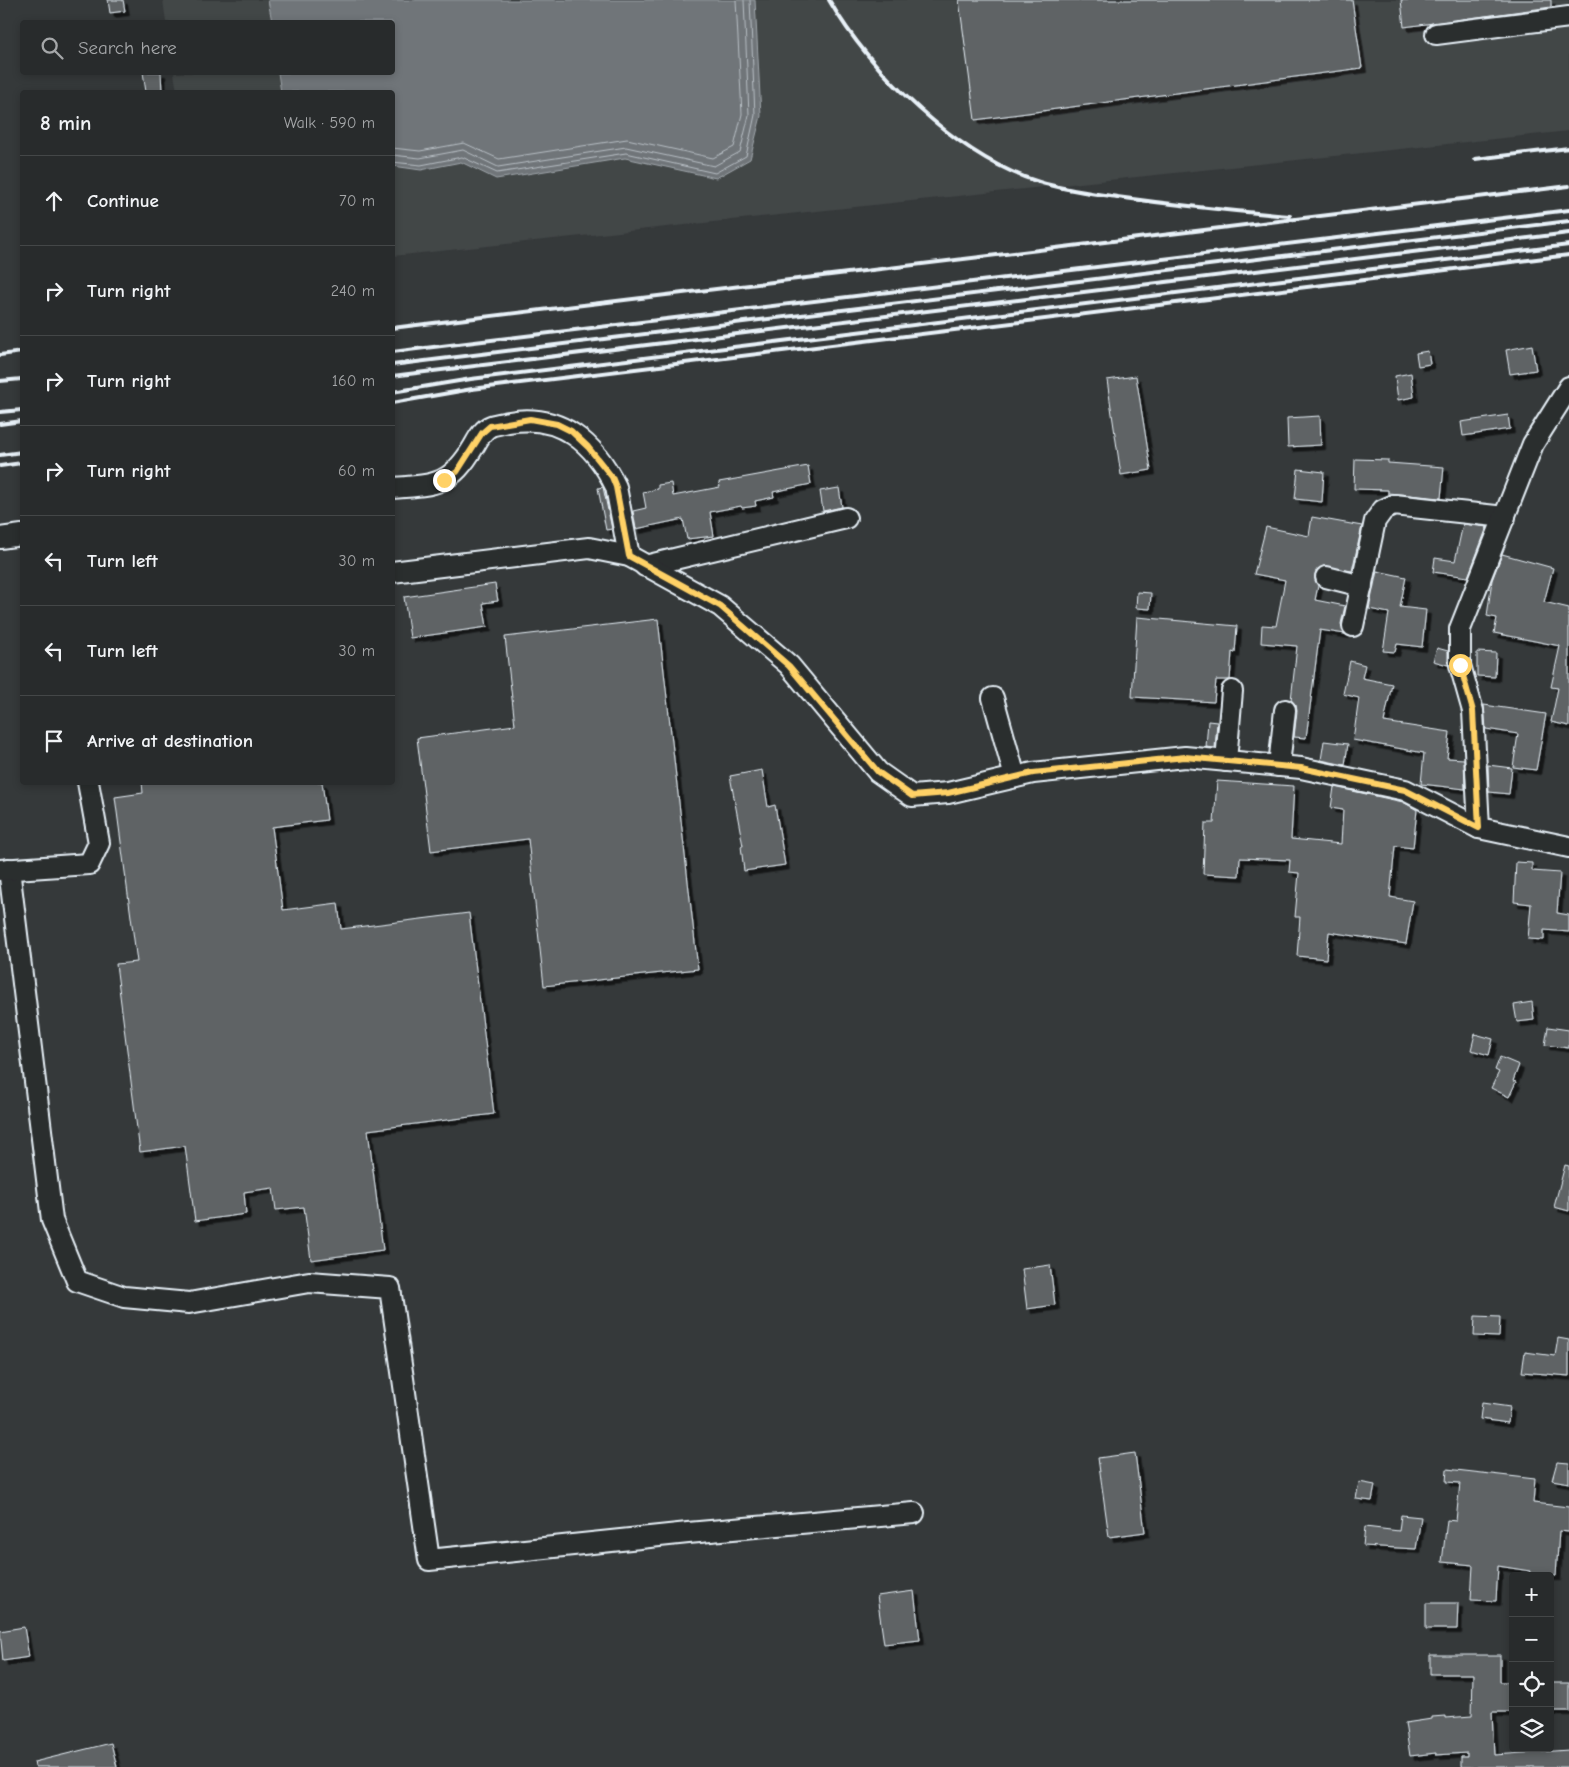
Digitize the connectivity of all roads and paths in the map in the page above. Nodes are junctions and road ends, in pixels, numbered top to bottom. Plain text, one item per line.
1 (1569, 17) edge
2 (1436, 34) dead end
3 (1569, 387) edge
4 (395, 488) edge
5 (1504, 517) junction
6 (846, 518) dead end
7 (20, 535) edge
8 (0, 538) edge
9 (637, 561) junction
10 (395, 572) edge
11 (1326, 577) dead end
12 (1362, 586) junction
13 (1353, 626) dead end
14 (1232, 692) dead end
15 (993, 698) dead end
16 (1285, 710) dead end
17 (1226, 761) junction
18 (1278, 766) junction
19 (1015, 777) junction
20 (89, 785) edge
21 (1479, 828) junction
22 (1569, 847) edge
23 (5, 870) edge
24 (914, 1513) dead end

1 - 2 street
3 - 5 street
4 - 9 street
5 - 12 street
5 - 21 street
6 - 9 street
7 - 8 street
9 - 10 street
9 - 19 street
11 - 12 street
12 - 13 street
14 - 17 street
15 - 19 street
16 - 18 street
17 - 18 street
17 - 19 street
18 - 21 street
20 - 23 street
21 - 22 street
23 - 24 street

